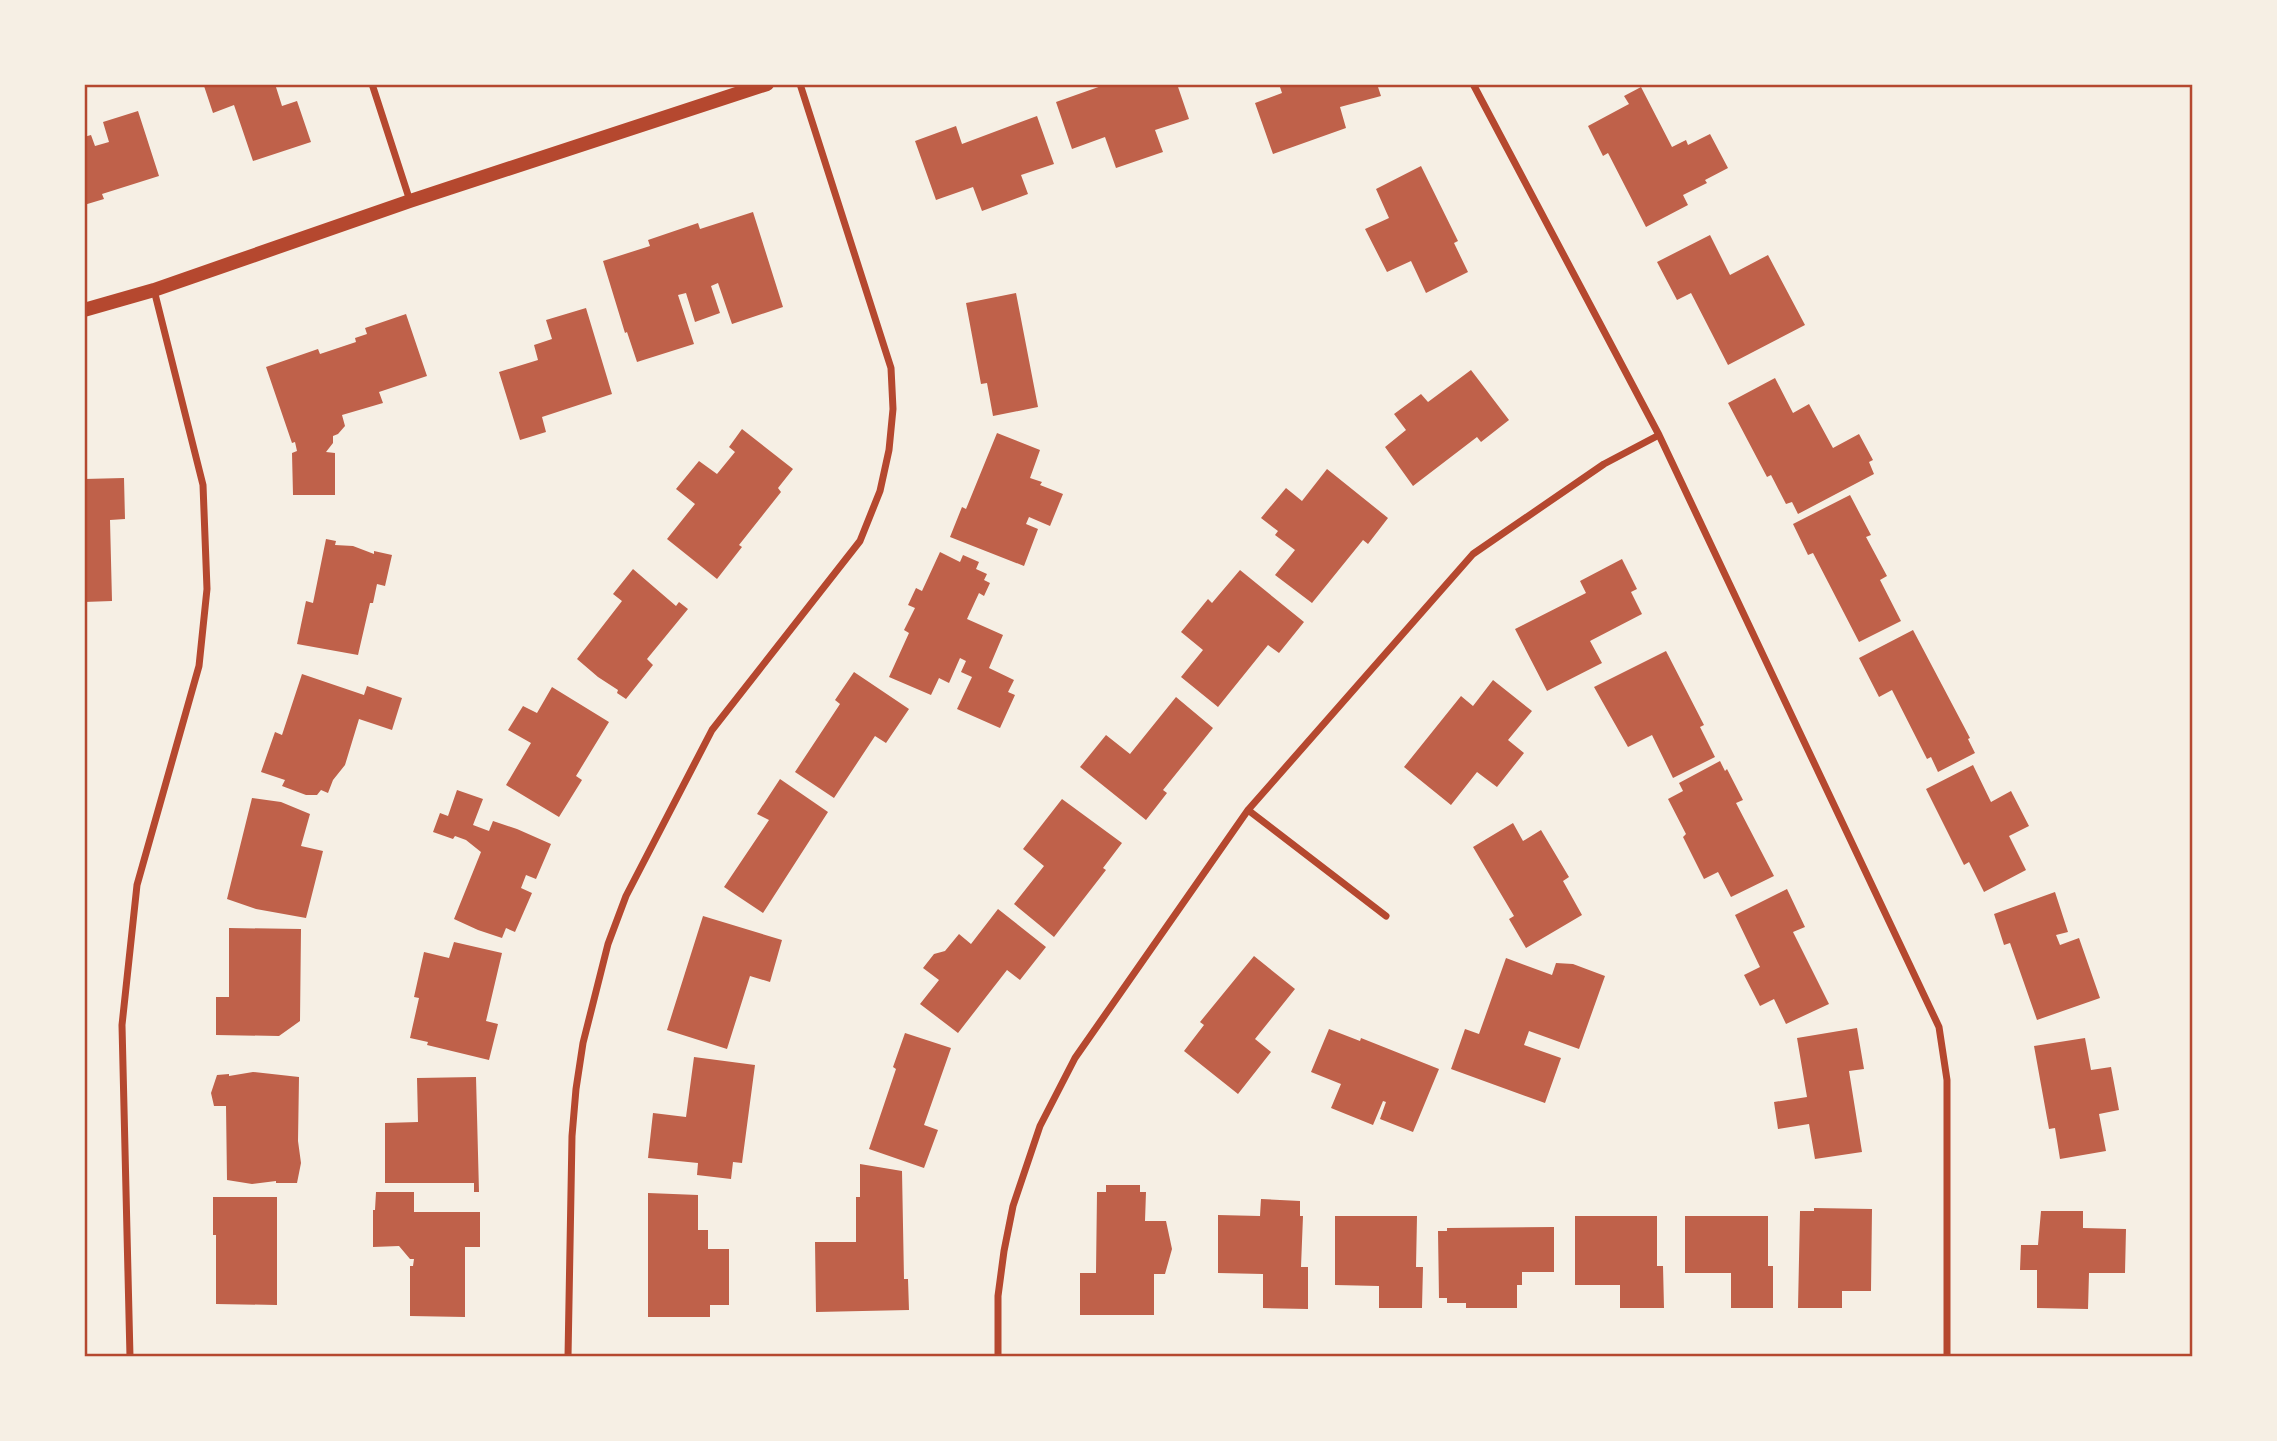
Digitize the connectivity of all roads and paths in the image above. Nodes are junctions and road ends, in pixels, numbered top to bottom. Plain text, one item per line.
1 (372, 84) edge
2 (767, 84) edge
3 (800, 84) edge
4 (1473, 84) edge
5 (410, 201) junction
6 (154, 290) junction
7 (84, 310) edge
8 (1658, 435) junction
9 (1248, 810) junction
10 (1386, 916) dead end
11 (130, 1357) edge
12 (568, 1357) edge
13 (998, 1357) edge
14 (1947, 1357) edge

1 - 5 street
2 - 5 main road
3 - 12 street
4 - 8 street
5 - 6 main road
6 - 7 main road
6 - 11 street
8 - 9 street
8 - 14 street
9 - 10 street
9 - 13 street

